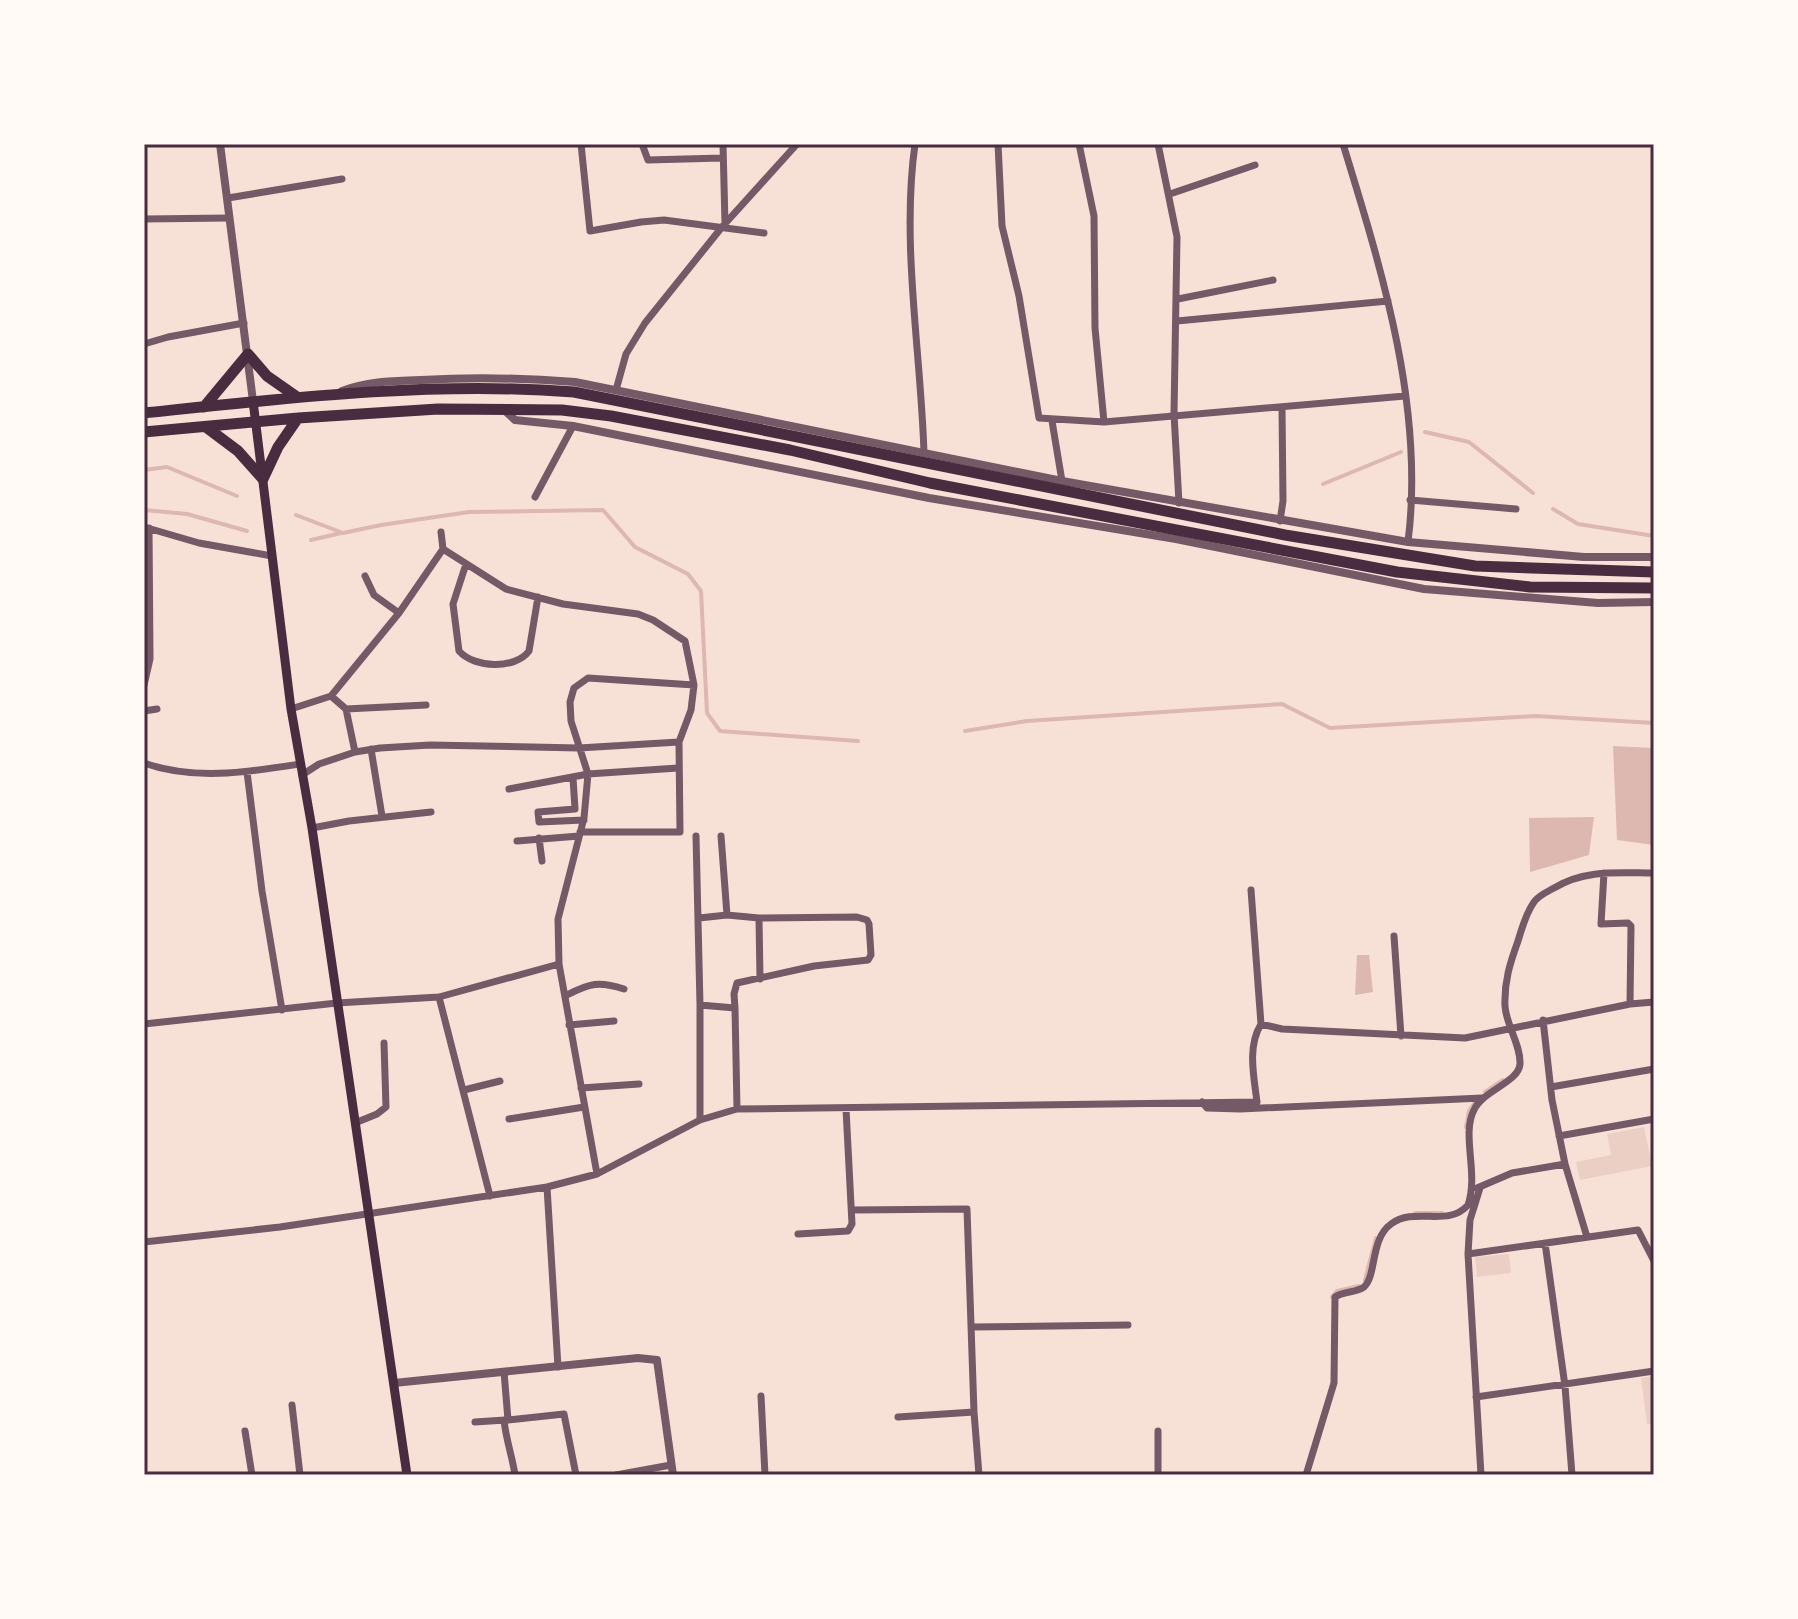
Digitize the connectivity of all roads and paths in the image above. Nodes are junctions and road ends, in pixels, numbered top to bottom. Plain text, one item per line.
1 (220, 144) edge
2 (581, 144) edge
3 (642, 144) edge
4 (723, 144) edge
5 (797, 144) edge
6 (915, 144) edge
7 (998, 144) edge
8 (1079, 144) edge
9 (1158, 144) edge
10 (1343, 144) edge
11 (722, 158) junction
12 (1255, 165) dead end
13 (342, 179) dead end
14 (1170, 194) junction
15 (228, 198) junction
16 (229, 218) junction
17 (144, 219) edge
18 (723, 225) junction
19 (764, 233) dead end
20 (1273, 280) dead end
21 (1178, 299) junction
22 (1388, 301) junction
23 (1177, 321) junction
24 (244, 323) junction
25 (144, 344) edge
26 (248, 354) junction
27 (616, 390) junction
28 (334, 394) junction
29 (1405, 396) junction
30 (297, 397) junction
31 (253, 401) junction
32 (204, 407) junction
33 (502, 408) junction
34 (1282, 408) junction
35 (144, 413) edge
36 (1174, 414) junction
37 (298, 418) junction
38 (1052, 421) junction
39 (256, 422) junction
40 (1104, 422) junction
41 (573, 426) junction
42 (206, 427) junction
43 (144, 432) edge
44 (794, 434) junction
45 (790, 450) junction
46 (924, 453) junction
47 (263, 479) junction
48 (1026, 480) junction
49 (1062, 481) junction
50 (535, 497) dead end
51 (1410, 500) junction
52 (1179, 503) junction
53 (1516, 509) dead end
54 (1280, 521) junction
55 (146, 528) edge
56 (441, 532) dead end
57 (1408, 542) junction
58 (443, 549) junction
59 (272, 556) junction
60 (1654, 557) edge
61 (466, 564) junction
62 (1654, 572) edge
63 (365, 576) dead end
64 (146, 583) edge
65 (1654, 588) edge
66 (538, 597) junction
67 (1654, 602) edge
68 (399, 613) junction
69 (147, 660) edge
70 (144, 685) edge
71 (694, 685) junction
72 (331, 696) junction
73 (426, 705) dead end
74 (157, 709) dead end
75 (291, 709) junction
76 (346, 709) junction
77 (144, 711) edge
78 (679, 742) junction
79 (579, 748) junction
80 (371, 749) junction
81 (355, 752) junction
82 (144, 763) edge
83 (300, 764) junction
84 (678, 768) junction
85 (247, 772) junction
86 (588, 774) junction
87 (302, 775) junction
88 (573, 778) junction
89 (509, 789) dead end
90 (431, 812) dead end
91 (382, 816) junction
92 (584, 820) junction
93 (312, 828) junction
94 (580, 834) junction
95 (696, 836) dead end
96 (721, 836) dead end
97 (539, 838) junction
98 (517, 841) dead end
99 (542, 861) dead end
100 (1604, 873) junction
101 (1654, 873) edge
102 (1251, 890) dead end
103 (727, 915) junction
104 (699, 918) junction
105 (759, 918) junction
106 (1394, 936) dead end
107 (559, 964) junction
108 (760, 979) junction
109 (624, 989) dead end
110 (567, 995) junction
111 (439, 997) junction
112 (1654, 1002) edge
113 (337, 1003) junction
114 (1630, 1004) junction
115 (700, 1005) junction
116 (735, 1008) junction
117 (282, 1010) junction
118 (1543, 1020) junction
119 (614, 1021) dead end
120 (144, 1024) edge
121 (1261, 1024) junction
122 (569, 1025) junction
123 (1509, 1027) junction
124 (1401, 1036) junction
125 (384, 1043) dead end
126 (1654, 1069) edge
127 (500, 1081) dead end
128 (639, 1084) dead end
129 (1551, 1087) junction
130 (581, 1088) junction
131 (464, 1090) junction
132 (1482, 1098) junction
133 (1202, 1102) junction
134 (584, 1107) junction
135 (737, 1109) junction
136 (846, 1109) junction
137 (509, 1119) dead end
138 (1654, 1119) edge
139 (700, 1120) junction
140 (355, 1123) junction
141 (1559, 1136) junction
142 (1565, 1164) junction
143 (597, 1174) junction
144 (547, 1187) junction
145 (1476, 1188) junction
146 (490, 1196) junction
147 (853, 1210) junction
148 (368, 1214) junction
149 (798, 1234) dead end
150 (1587, 1237) junction
151 (144, 1242) edge
152 (1650, 1242) edge
153 (1545, 1243) junction
154 (1468, 1254) junction
155 (1654, 1261) edge
156 (1128, 1325) dead end
157 (972, 1327) junction
158 (558, 1367) junction
159 (1654, 1371) edge
160 (504, 1372) junction
161 (394, 1383) junction
162 (1565, 1386) junction
163 (761, 1396) dead end
164 (1476, 1397) junction
165 (292, 1405) dead end
166 (974, 1412) junction
167 (898, 1417) dead end
168 (506, 1420) junction
169 (475, 1422) dead end
170 (245, 1431) dead end
171 (1158, 1431) dead end
172 (672, 1470) edge
173 (252, 1475) edge
174 (300, 1475) edge
175 (407, 1475) edge
176 (515, 1475) edge
177 (576, 1475) edge
178 (616, 1475) edge
179 (765, 1475) edge
180 (979, 1475) edge
181 (1158, 1475) edge
182 (1306, 1475) edge
183 (1481, 1475) edge
184 (1572, 1475) edge

1 - 15 street
2 - 18 street
3 - 11 street
4 - 11 street
5 - 18 street
6 - 46 street
7 - 38 street
8 - 40 street
9 - 14 street
10 - 22 street
11 - 18 street
12 - 14 street
13 - 15 street
14 - 21 street
15 - 16 street
16 - 17 street
16 - 24 street
18 - 19 street
18 - 27 street
20 - 21 street
21 - 23 street
22 - 23 street
22 - 29 street
23 - 36 street
24 - 25 street
24 - 26 street
26 - 30 highway
26 - 31 street
26 - 32 highway
27 - 28 street
27 - 46 street
28 - 30 highway
28 - 44 highway
29 - 34 street
29 - 51 street
30 - 31 highway
31 - 32 highway
31 - 39 main road
32 - 35 highway
33 - 37 highway
33 - 41 street
33 - 45 highway
34 - 36 street
34 - 54 street
36 - 40 street
36 - 52 street
37 - 39 highway
37 - 47 highway
38 - 40 street
38 - 49 street
39 - 42 highway
39 - 47 main road
41 - 50 street
41 - 67 street
42 - 43 highway
42 - 47 highway
44 - 45 highway
44 - 48 highway
45 - 65 highway
46 - 48 street
47 - 59 main road
48 - 49 street
48 - 62 highway
49 - 52 street
51 - 53 street
51 - 57 street
52 - 54 street
54 - 57 street
55 - 59 street
55 - 64 street
56 - 58 street
57 - 60 street
58 - 61 street
58 - 68 street
59 - 75 main road
61 - 66 street
61 - 66 street
63 - 68 street
64 - 69 street
66 - 71 street
68 - 72 street
69 - 70 street
71 - 78 street
71 - 79 street
72 - 75 street
72 - 76 street
73 - 76 street
74 - 77 street
75 - 83 main road
76 - 81 street
78 - 79 street
78 - 84 street
79 - 80 street
79 - 86 street
80 - 81 street
80 - 91 street
81 - 87 street
82 - 85 street
83 - 85 street
83 - 87 main road
84 - 86 street
84 - 94 street
85 - 117 street
86 - 88 street
86 - 92 street
87 - 93 main road
88 - 89 street
88 - 92 street
90 - 91 street
91 - 93 street
92 - 94 street
93 - 113 main road
94 - 97 street
94 - 107 street
95 - 104 street
96 - 103 street
97 - 98 street
97 - 99 street
100 - 101 street
100 - 114 street
100 - 123 street
102 - 121 street
103 - 104 street
103 - 105 street
104 - 115 street
105 - 108 street
105 - 108 street
106 - 124 street
107 - 110 street
107 - 111 street
108 - 116 street
109 - 110 street
110 - 122 street
111 - 113 street
111 - 131 street
112 - 114 street
113 - 117 street
113 - 140 main road
114 - 118 street
115 - 116 street
115 - 139 street
116 - 135 street
117 - 120 street
118 - 123 street
118 - 129 street
119 - 122 street
121 - 124 street
121 - 133 street
122 - 130 street
123 - 124 street
123 - 132 street
125 - 140 street
126 - 129 street
127 - 131 street
128 - 130 street
129 - 141 street
130 - 134 street
131 - 146 street
132 - 133 street
132 - 145 street
133 - 136 street
134 - 137 street
134 - 143 street
135 - 136 street
135 - 139 street
136 - 147 street
138 - 141 street
139 - 143 street
140 - 148 main road
141 - 142 street
142 - 145 street
142 - 150 street
143 - 144 street
144 - 146 street
144 - 158 street
145 - 154 street
145 - 182 street
146 - 148 street
147 - 149 street
147 - 157 street
148 - 151 street
148 - 161 main road
150 - 152 street
150 - 153 street
152 - 155 street
153 - 154 street
153 - 162 street
154 - 164 street
156 - 157 street
157 - 166 street
158 - 160 street
158 - 172 street
159 - 162 street
160 - 161 street
160 - 168 street
161 - 175 main road
162 - 164 street
162 - 184 street
163 - 179 street
164 - 183 street
165 - 174 street
166 - 167 street
166 - 180 street
168 - 169 street
168 - 176 street
168 - 177 street
170 - 173 street
171 - 181 street
172 - 178 street

